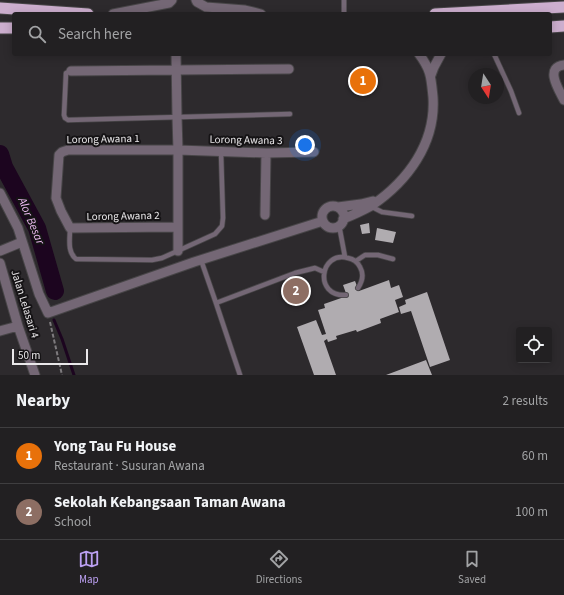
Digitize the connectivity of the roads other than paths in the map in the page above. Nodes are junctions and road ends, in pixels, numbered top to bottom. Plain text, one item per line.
1 (172, 0) edge
2 (196, 0) edge
3 (344, 0) edge
4 (564, 7) edge
5 (0, 8) edge
6 (59, 12) edge
7 (123, 12) edge
8 (253, 12) edge
9 (344, 12) edge
10 (471, 12) edge
11 (564, 26) edge
12 (552, 27) edge
13 (0, 28) edge
14 (12, 28) edge
15 (176, 56) edge
16 (420, 56) edge
17 (440, 56) edge
18 (495, 56) edge
19 (564, 65) edge
20 (289, 69) dead end
21 (71, 71) joint
22 (177, 71) junction
23 (431, 75) junction
24 (564, 100) edge
25 (519, 113) dead end
26 (290, 114) dead end
27 (177, 117) junction
28 (178, 150) junction
29 (221, 152) junction
30 (314, 152) dead end
31 (266, 153) junction
32 (0, 194) edge
33 (382, 198) junction
34 (370, 206) junction
35 (338, 207) junction
36 (265, 215) dead end
37 (412, 216) dead end
38 (323, 221) junction
39 (341, 222) junction
40 (177, 227) junction
41 (70, 228) junction
42 (22, 242) junction
43 (0, 250) edge
44 (178, 251) junction
45 (345, 257) junction
46 (393, 259) dead end
47 (200, 260) junction
48 (356, 261) junction
49 (0, 263) edge
50 (324, 272) junction
51 (358, 288) dead end
52 (346, 295) dead end
53 (216, 302) junction
54 (18, 326) junction
55 (0, 331) edge
56 (35, 375) edge
57 (240, 375) edge

1 - 7 street
2 - 8 street
3 - 9 lane
4 - 10 highway
5 - 6 highway
11 - 12 highway
13 - 14 highway
15 - 22 street
16 - 23 street
17 - 23 street
18 - 25 lane
19 - 24 street
20 - 22 street
21 - 22 street
21 - 27 lane
22 - 27 street
23 - 33 street
26 - 27 lane
27 - 28 street
28 - 29 street, Lorong Awana 3
28 - 40 street
28 - 41 street, Lorong Awana 1
29 - 31 street, Lorong Awana 3
29 - 44 lane
30 - 31 street, Lorong Awana 3
31 - 36 street
32 - 42 street
33 - 34 street
33 - 35 street
34 - 37 lane
34 - 39 street
35 - 38 street
35 - 39 street
38 - 39 street
38 - 47 street
39 - 45 lane
40 - 41 street, Lorong Awana 2
40 - 44 street
41 - 44 lane
42 - 43 street
42 - 47 street
45 - 48 lane
45 - 50 lane
46 - 48 lane
47 - 53 lane
48 - 51 lane
49 - 54 street, Jalan Lelasari 4
50 - 52 lane
50 - 53 lane
53 - 57 lane
54 - 55 street
54 - 56 street, Jalan Lelasari 4

